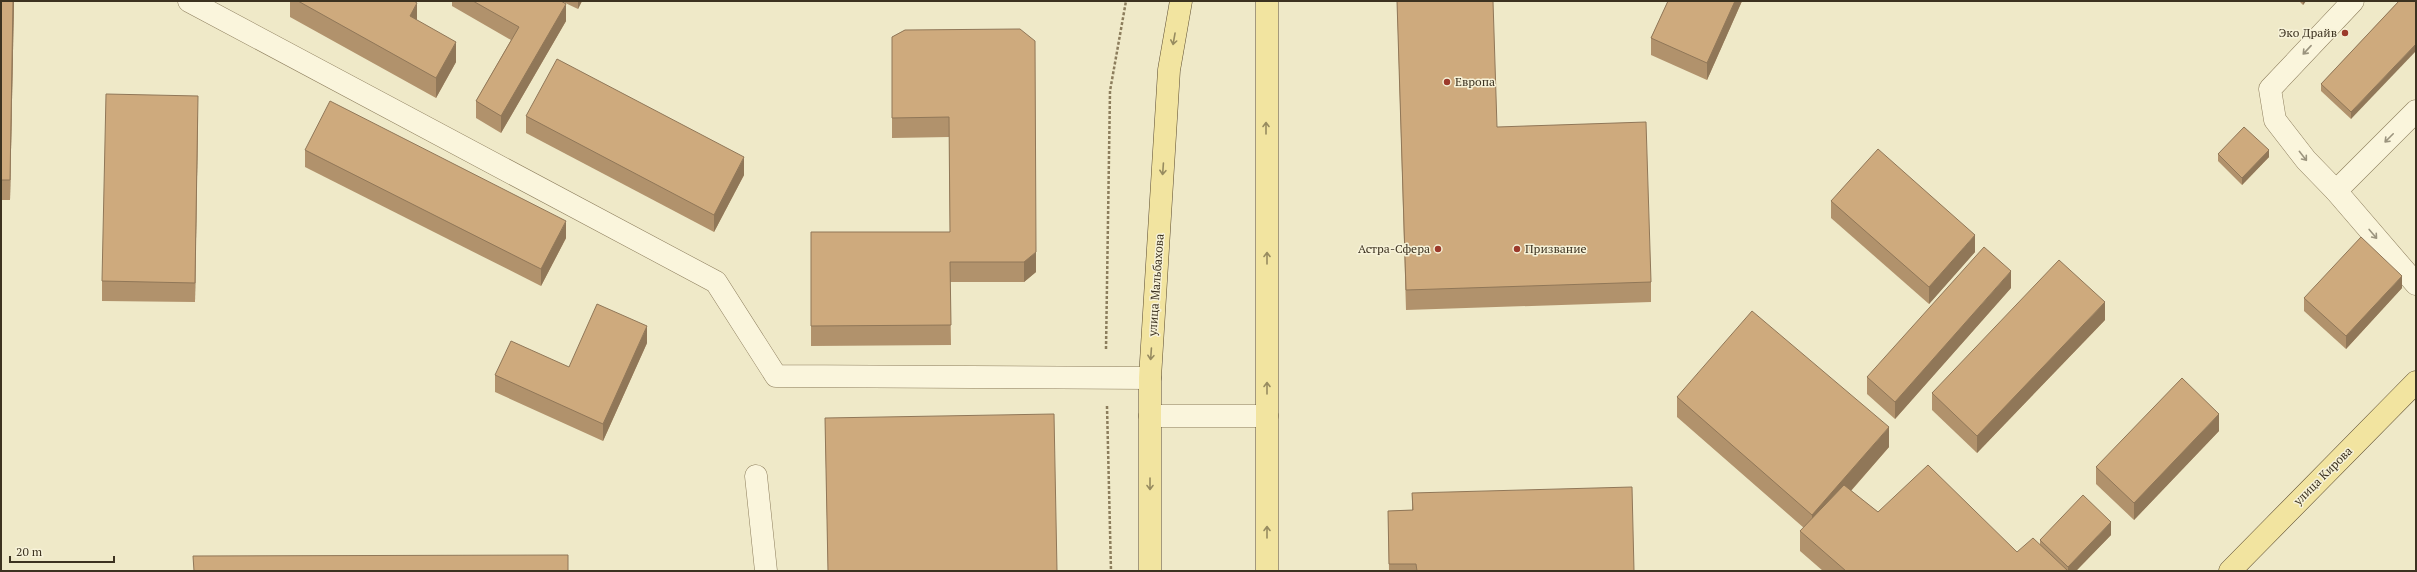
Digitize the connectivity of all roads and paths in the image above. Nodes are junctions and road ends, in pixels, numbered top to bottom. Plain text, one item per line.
1 (190, 1) edge
2 (1126, 1) edge
3 (1181, 1) edge
4 (1267, 1) edge
5 (2353, 1) edge
6 (2416, 111) edge
7 (2336, 191) junction
8 (2416, 284) edge
9 (1106, 378) junction
10 (1150, 378) junction
11 (2416, 382) edge
12 (1150, 416) junction
13 (1267, 416) junction
14 (756, 476) dead end
15 (766, 571) edge
16 (1111, 571) edge
17 (1150, 571) edge
18 (1267, 571) edge
19 (2230, 571) edge

1 - 9 lane
2 - 9 path
3 -> 10 main road, улица Мальбахова
13 -> 4 main road
5 -> 7 lane
6 -> 7 lane
7 -> 8 lane
9 - 10 lane
9 - 16 path
10 - 12 main road, улица Мальбахова
11 - 19 main road, улица Кирова
12 - 13 lane
12 -> 17 main road, улица Мальбахова
18 -> 13 main road
14 - 15 lane

